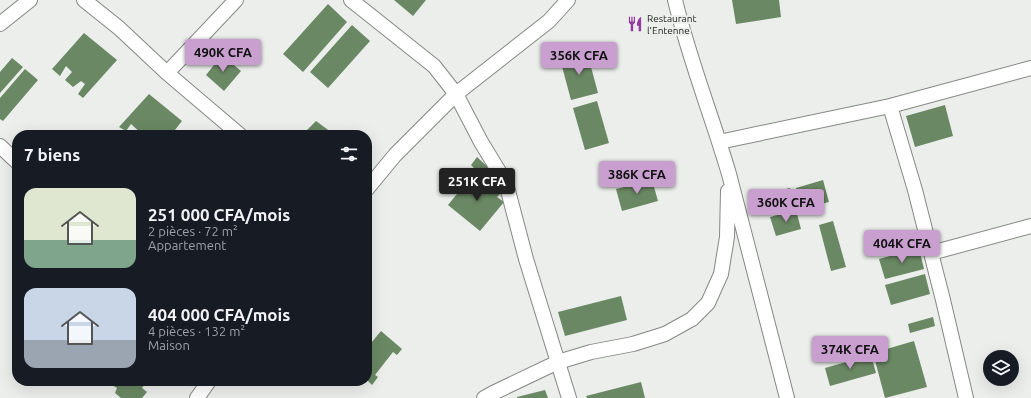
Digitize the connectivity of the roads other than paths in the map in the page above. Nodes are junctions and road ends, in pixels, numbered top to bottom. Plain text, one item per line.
1 (30, 0) edge
2 (84, 0) edge
3 (236, 0) edge
4 (351, 0) edge
5 (568, 0) edge
6 (675, 0) edge
7 (0, 24) edge
8 (1031, 68) edge
9 (167, 73) junction
10 (456, 94) junction
11 (890, 106) junction
12 (234, 130) edge
13 (719, 142) junction
14 (0, 146) edge
15 (12, 157) edge
16 (729, 174) junction
17 (372, 183) edge
18 (1031, 226) edge
19 (931, 253) junction
20 (558, 362) junction
21 (205, 386) edge
22 (197, 398) edge
23 (484, 398) edge
24 (569, 398) edge
25 (786, 398) edge
26 (966, 398) edge

1 - 7 street
2 - 9 street
3 - 9 street
4 - 10 street
5 - 10 street
6 - 13 street
8 - 11 street
9 - 12 street
10 - 17 street
10 - 20 street
11 - 13 street
11 - 19 street
13 - 16 street
14 - 15 street
16 - 20 street
16 - 25 street
18 - 19 street
19 - 26 street
20 - 23 street
20 - 24 street
21 - 22 street

